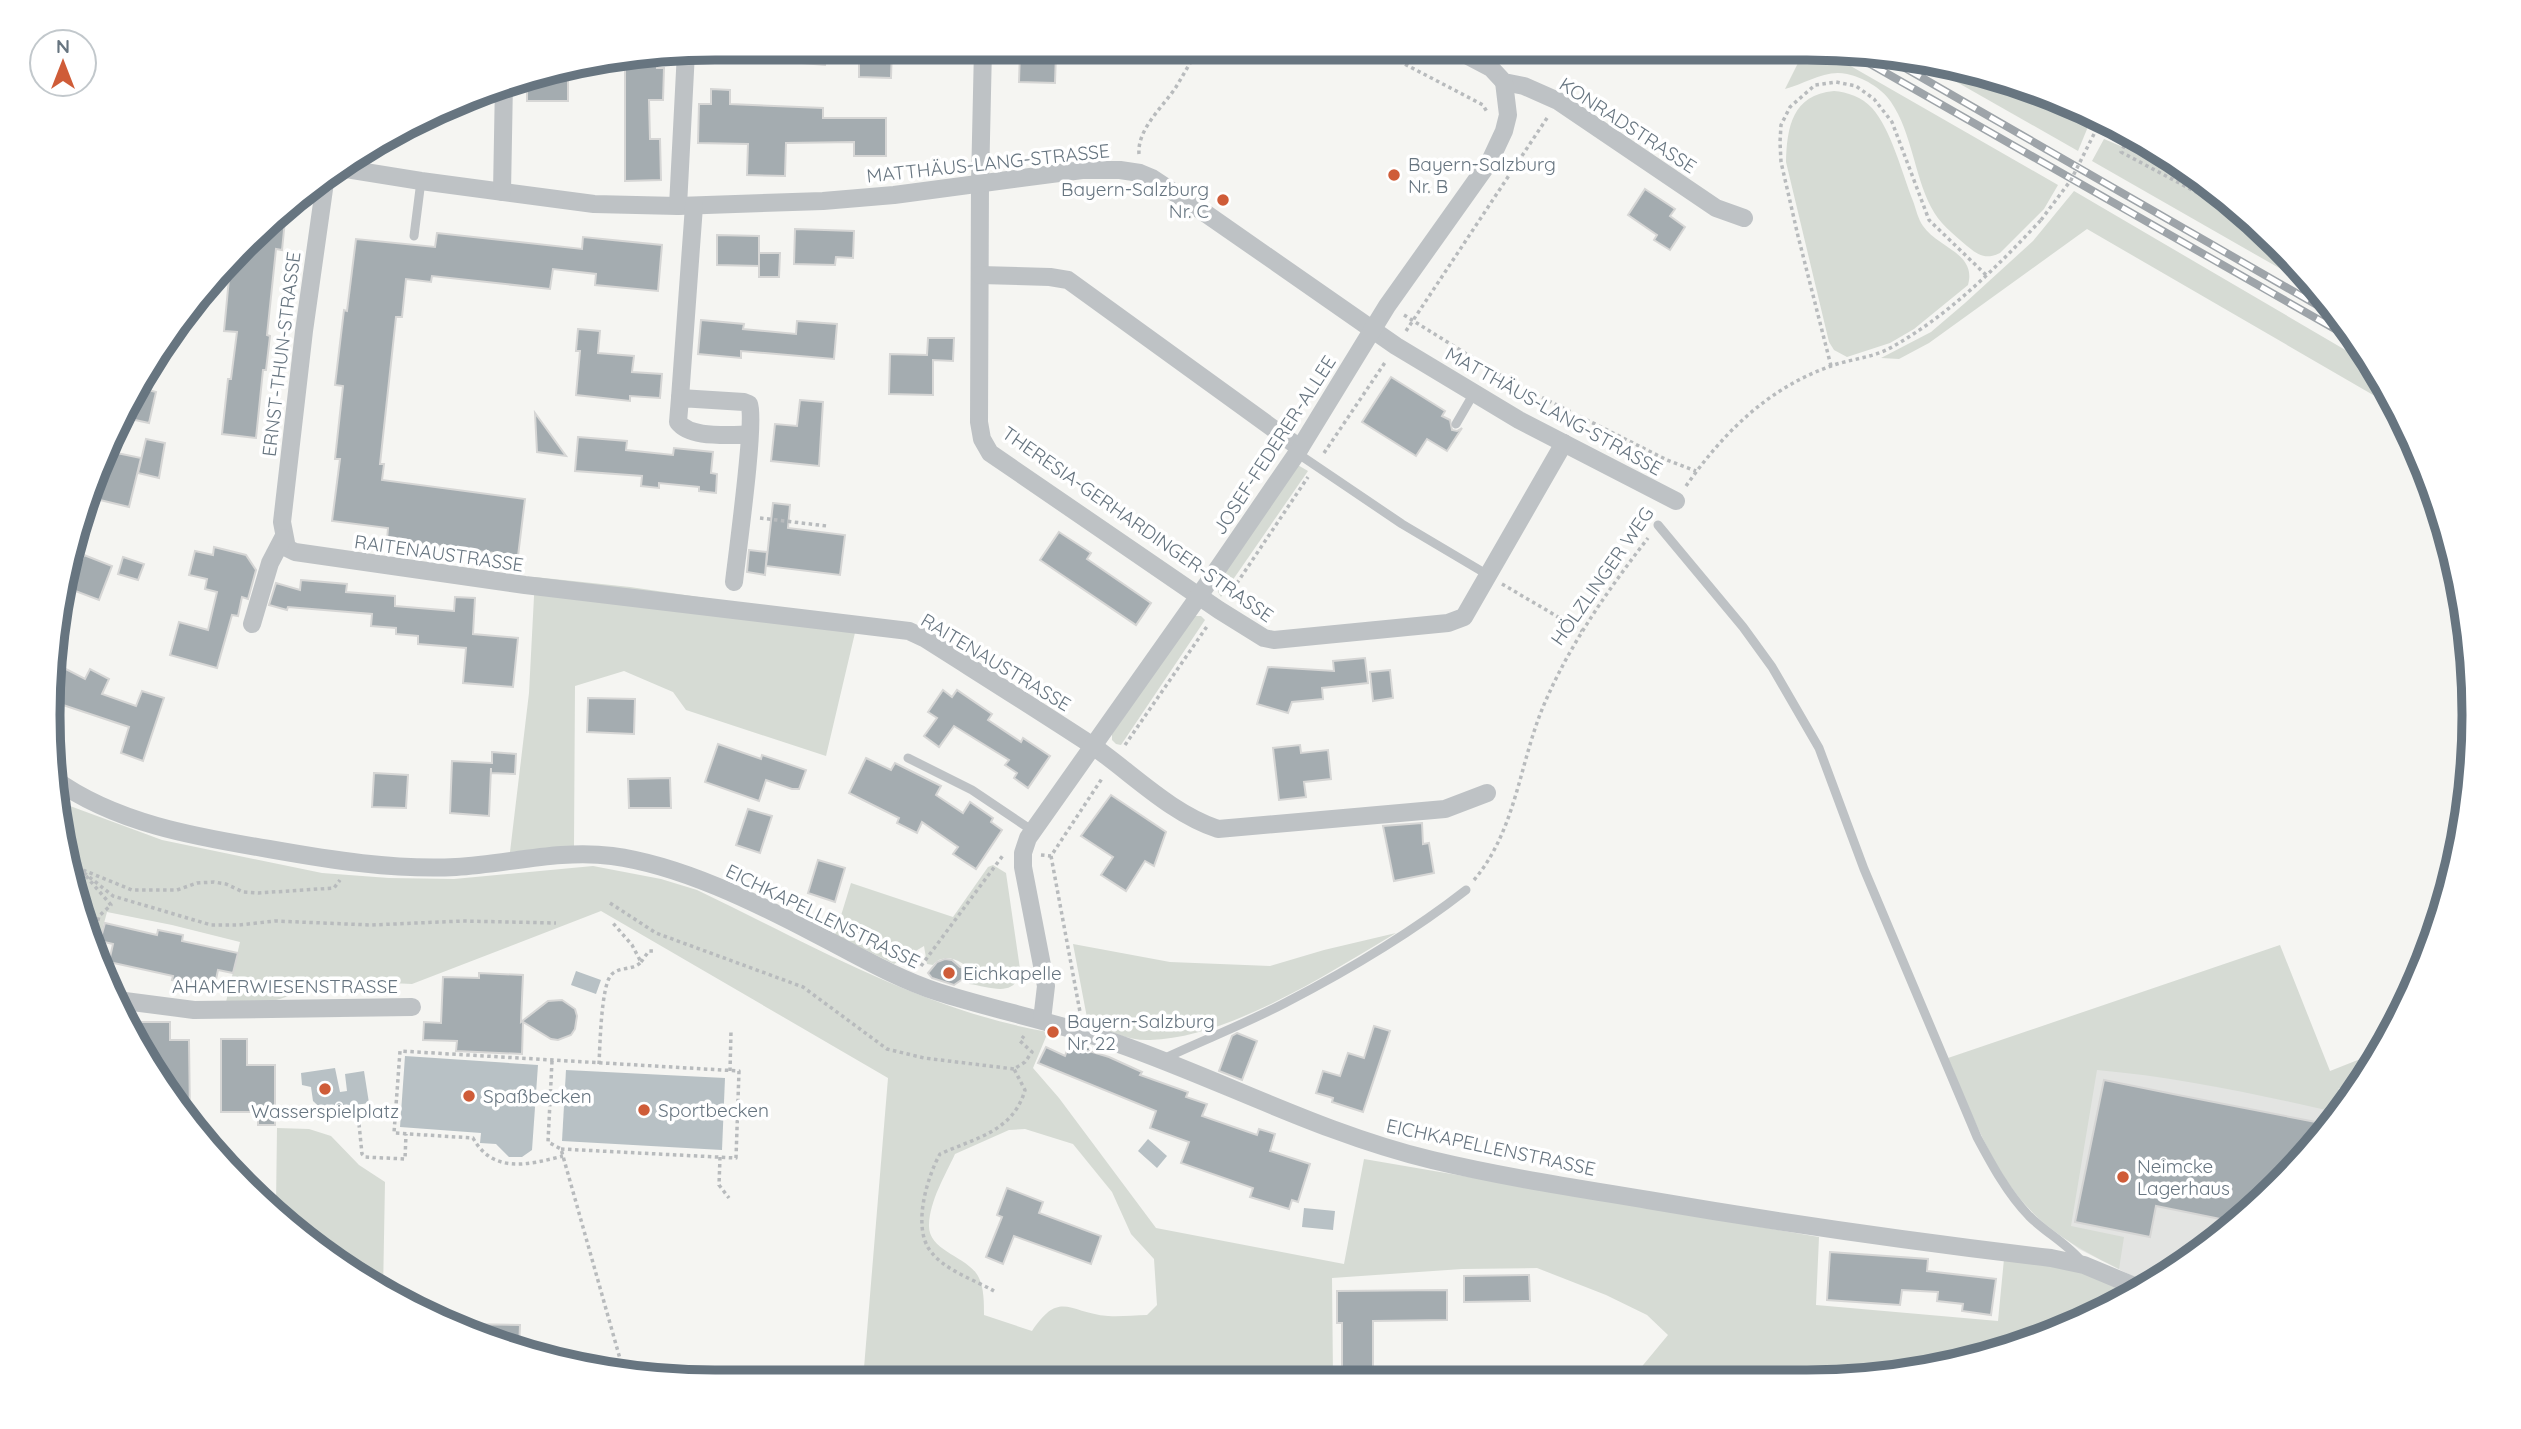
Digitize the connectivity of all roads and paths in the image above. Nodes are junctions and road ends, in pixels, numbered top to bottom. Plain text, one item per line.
1 (983, 60) edge
2 (1192, 60) edge
3 (1397, 60) edge
4 (1476, 60) edge
5 (686, 61) edge
6 (1504, 82) junction
7 (504, 94) edge
8 (1489, 123) dead end
9 (2097, 128) edge
10 (2126, 143) edge
11 (351, 170) edge
12 (1140, 173) junction
13 (421, 181) junction
14 (980, 183) junction
15 (325, 189) edge
16 (502, 192) junction
17 (2211, 200) edge
18 (686, 206) junction
19 (1744, 218) dead end
20 (414, 236) dead end
21 (980, 275) junction
22 (1986, 275) junction
23 (1387, 306) junction
24 (1373, 330) junction
25 (1831, 366) junction
26 (1475, 393) junction
27 (680, 398) junction
28 (1456, 424) dead end
29 (749, 435) junction
30 (1564, 443) junction
31 (1299, 450) junction
32 (1696, 471) junction
33 (1675, 501) joint
34 (741, 515) junction
35 (1658, 525) joint
36 (827, 526) dead end
37 (285, 543) junction
38 (1488, 575) junction
39 (734, 582) dead end
40 (1199, 596) junction
41 (252, 624) dead end
42 (1582, 631) junction
43 (1092, 746) junction
44 (908, 758) dead end
45 (64, 786) edge
46 (1488, 793) dead end
47 (1033, 831) junction
48 (1023, 853) junction
49 (1051, 856) dead end
50 (353, 864) junction
51 (80, 869) junction
52 (1466, 890) joint
53 (610, 903) dead end
54 (612, 922) dead end
55 (556, 923) dead end
56 (96, 929) edge
57 (654, 951) dead end
58 (641, 962) junction
59 (910, 982) junction
60 (126, 1002) edge
61 (412, 1007) dead end
62 (1050, 1022) junction
63 (731, 1031) dead end
64 (1083, 1033) junction
65 (1161, 1060) junction
66 (552, 1061) junction
67 (599, 1064) junction
68 (1014, 1069) junction
69 (730, 1070) junction
70 (359, 1124) dead end
71 (406, 1134) junction
72 (561, 1149) junction
73 (563, 1156) junction
74 (720, 1157) junction
75 (729, 1198) dead end
76 (2084, 1265) junction
77 (2130, 1284) edge
78 (994, 1291) dead end
79 (621, 1363) edge

1 - 14 street, THERESIA-GERHARDINGER-STRASSE
2 - 12 path
3 - 8 path
4 - 6 street, KONRADSTRASSE
5 - 18 street
6 - 19 street, KONRADSTRASSE
6 - 23 street, JOSEF-FEDERER-ALLEE
7 - 16 street
9 - 22 path, HÖLZLINGER WEG, bridge
10 - 17 path
11 - 13 street, MATTHÄUS-LANG-STRASSE
12 - 14 street, MATTHÄUS-LANG-STRASSE
12 - 24 street, MATTHÄUS-LANG-STRASSE
13 - 16 street, MATTHÄUS-LANG-STRASSE
13 - 20 lane
14 - 18 street, MATTHÄUS-LANG-STRASSE
14 - 21 street, THERESIA-GERHARDINGER-STRASSE
15 - 37 street, ERNST-THUN-STRASSE
16 - 18 street, MATTHÄUS-LANG-STRASSE
18 - 27 street
21 - 31 street
21 - 40 street, THERESIA-GERHARDINGER-STRASSE
22 - 25 path, HÖLZLINGER WEG
22 - 25 path
23 - 24 street, JOSEF-FEDERER-ALLEE
23 - 32 path
24 - 26 street, MATTHÄUS-LANG-STRASSE
24 - 31 street, JOSEF-FEDERER-ALLEE
25 - 32 path, HÖLZLINGER WEG
26 - 28 lane
26 - 30 street, MATTHÄUS-LANG-STRASSE
27 - 29 street
27 - 29 street
29 - 34 street
30 - 33 street, MATTHÄUS-LANG-STRASSE
30 - 38 street, THERESIA-GERHARDINGER-STRASSE
31 - 38 lane
31 - 40 street, JOSEF-FEDERER-ALLEE
32 - 33 path, HÖLZLINGER WEG
34 - 36 path
34 - 39 street
35 - 42 path, HÖLZLINGER WEG
35 - 76 lane
37 - 41 street, ERNST-THUN-STRASSE
37 - 43 street, RAITENAUSTRASSE
38 - 40 street, THERESIA-GERHARDINGER-STRASSE
38 - 42 path
40 - 43 street, JOSEF-FEDERER-ALLEE
42 - 52 path, HÖLZLINGER WEG
43 - 46 street, RAITENAUSTRASSE
43 - 47 street, JOSEF-FEDERER-ALLEE
44 - 47 lane
45 - 50 street, EICHKAPELLENSTRASSE
47 - 48 street, JOSEF-FEDERER-ALLEE
48 - 59 path
48 - 62 street
49 - 64 path
50 - 51 path
50 - 59 street, EICHKAPELLENSTRASSE
51 - 55 path
51 - 56 path
52 - 65 lane
53 - 68 path
54 - 58 path
57 - 58 path
58 - 67 path
59 - 62 street, EICHKAPELLENSTRASSE
60 - 61 street, AHAMERWIESENSTRASSE
62 - 64 street, EICHKAPELLENSTRASSE
62 - 68 path
63 - 69 path
64 - 65 street, EICHKAPELLENSTRASSE
65 - 76 street, EICHKAPELLENSTRASSE
66 - 67 path
66 - 71 path
66 - 72 path
67 - 69 path
68 - 78 path
69 - 74 path
70 - 71 path
71 - 73 path
72 - 73 path
72 - 74 path
73 - 79 path
74 - 75 path
76 - 77 street, EICHKAPELLENSTRASSE

